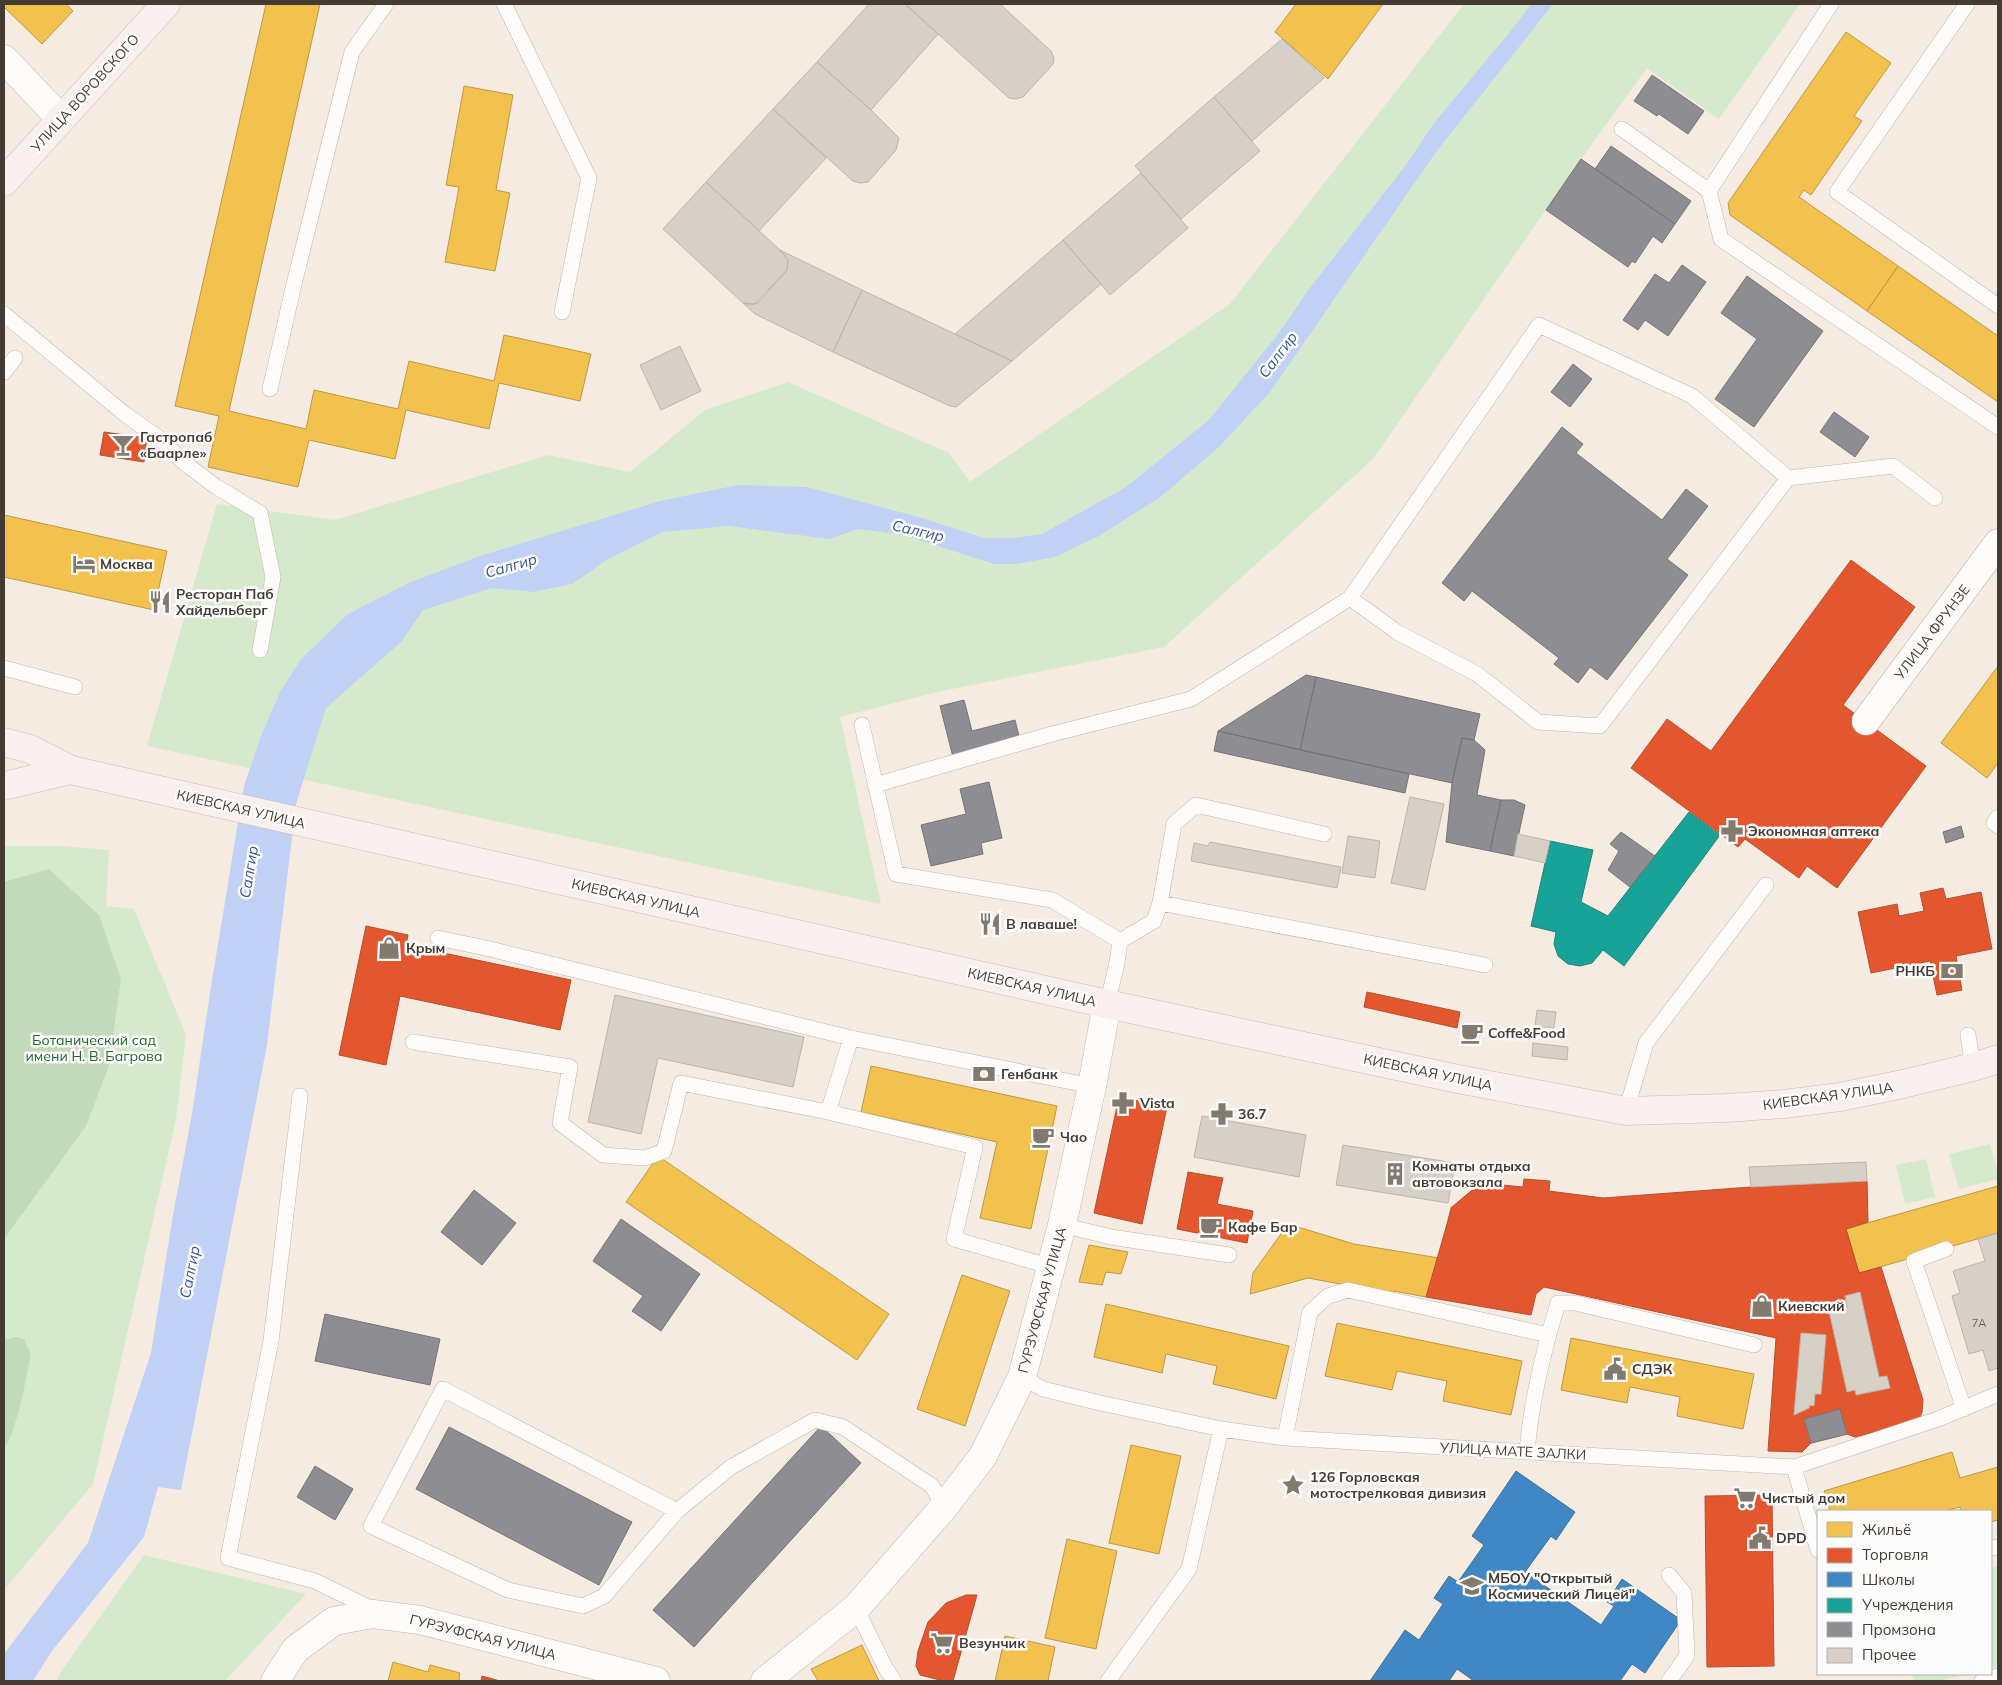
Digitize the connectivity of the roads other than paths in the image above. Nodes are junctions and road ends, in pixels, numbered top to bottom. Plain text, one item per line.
1 (166, 4) edge
2 (386, 4) edge
3 (504, 4) edge
4 (1831, 4) edge
5 (1967, 4) edge
6 (4, 59) edge
7 (61, 119) junction
8 (1622, 128) dead end
9 (4, 182) edge
10 (1709, 191) junction
11 (1998, 306) edge
12 (562, 312) dead end
13 (4, 314) edge
14 (15, 358) dead end
15 (4, 372) edge
16 (270, 389) dead end
17 (1998, 427) edge
18 (1788, 478) junction
19 (1935, 498) dead end
20 (1998, 543) edge
21 (1350, 598) junction
22 (260, 650) dead end
23 (4, 668) edge
24 (75, 687) dead end
25 (1866, 721) dead end
26 (862, 725) dead end
27 (4, 742) edge
28 (71, 770) junction
29 (875, 785) junction
30 (4, 786) edge
31 (1998, 817) edge
32 (1998, 826) edge
33 (1324, 834) dead end
34 (1766, 885) dead end
35 (1160, 902) junction
36 (438, 938) dead end
37 (1120, 940) junction
38 (1485, 965) dead end
39 (1106, 1004) junction
40 (1968, 1034) dead end
41 (851, 1038) junction
42 (413, 1042) dead end
43 (1986, 1063) edge
44 (1092, 1086) junction
45 (300, 1096) dead end
46 (1626, 1111) junction
47 (828, 1112) junction
48 (1062, 1225) junction
49 (1946, 1249) dead end
50 (1229, 1254) dead end
51 (1052, 1267) junction
52 (1548, 1335) junction
53 (1754, 1345) dead end
54 (1022, 1377) junction
55 (1998, 1394) edge
56 (1964, 1409) junction
57 (1221, 1429) junction
58 (1285, 1438) junction
59 (1526, 1452) junction
60 (1794, 1467) junction
61 (944, 1507) junction
62 (677, 1511) junction
63 (1817, 1547) edge
64 (1669, 1575) dead end
65 (856, 1608) junction
66 (387, 1616) junction
67 (1998, 1676) edge
68 (274, 1681) edge
69 (656, 1681) edge
70 (764, 1681) edge
71 (894, 1681) edge
72 (1108, 1681) edge
73 (1669, 1681) edge
74 (1982, 1681) edge

1 - 7 main road, УЛИЦА ВОРОВСКОГО
2 - 16 lane
3 - 12 lane
4 - 10 lane
5 - 11 lane
6 - 7 main road
7 - 9 main road, УЛИЦА ВОРОВСКОГО
8 - 10 lane
10 - 17 lane
13 - 22 lane
14 - 15 lane
18 - 19 lane
18 - 21 lane
18 - 21 lane
20 - 25 main road, УЛИЦА ФРУНЗЕ
21 - 29 lane
23 - 24 lane
26 - 29 lane
27 - 28 main road, КИЕВСКАЯ УЛИЦА
28 - 30 main road, КИЕВСКАЯ УЛИЦА
28 - 39 main road, КИЕВСКАЯ УЛИЦА
29 - 37 lane
31 - 32 lane
33 - 35 lane
34 - 46 lane
35 - 37 lane
35 - 38 lane
36 - 41 lane
37 - 39 lane
39 - 44 main road, ГУРЗУФСКАЯ УЛИЦА
39 - 46 main road, КИЕВСКАЯ УЛИЦА
40 - 43 lane
41 - 44 lane
41 - 47 lane
42 - 47 lane
43 - 46 main road, КИЕВСКАЯ УЛИЦА
44 - 48 main road, ГУРЗУФСКАЯ УЛИЦА
45 - 66 lane
47 - 51 lane
48 - 50 lane
48 - 51 main road, ГУРЗУФСКАЯ УЛИЦА
49 - 56 lane
51 - 54 main road, ГУРЗУФСКАЯ УЛИЦА
52 - 53 lane
52 - 58 lane
52 - 59 lane
54 - 57 lane, УЛИЦА МАТЕ ЗАЛКИ
54 - 61 main road, ГУРЗУФСКАЯ УЛИЦА
55 - 56 lane, УЛИЦА МАТЕ ЗАЛКИ
56 - 60 lane, УЛИЦА МАТЕ ЗАЛКИ
57 - 58 lane, УЛИЦА МАТЕ ЗАЛКИ
57 - 72 lane
58 - 59 lane, УЛИЦА МАТЕ ЗАЛКИ
59 - 60 lane, УЛИЦА МАТЕ ЗАЛКИ
60 - 63 lane
61 - 62 lane
61 - 65 main road, ГУРЗУФСКАЯ УЛИЦА
62 - 62 lane
64 - 73 lane
65 - 70 main road, ГУРЗУФСКАЯ УЛИЦА
65 - 71 lane
66 - 68 main road, ГУРЗУФСКАЯ УЛИЦА
66 - 69 main road, ГУРЗУФСКАЯ УЛИЦА
67 - 74 lane

